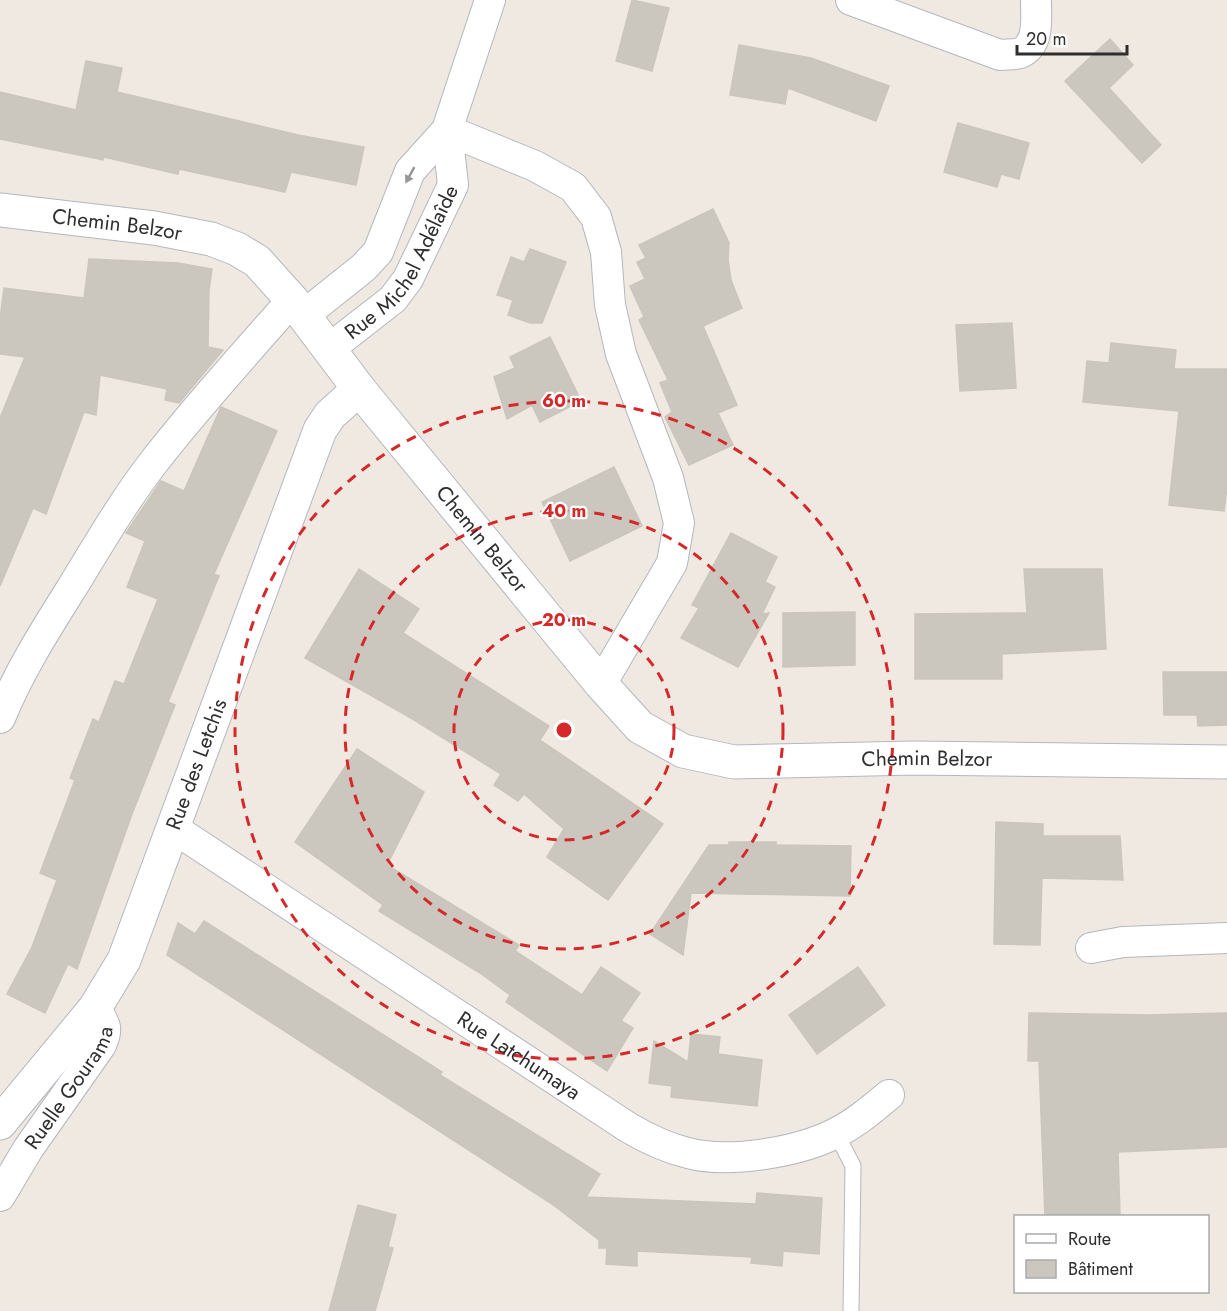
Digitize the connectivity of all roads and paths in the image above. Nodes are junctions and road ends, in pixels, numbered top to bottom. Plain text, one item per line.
1 (490, 0) edge
2 (851, 0) edge
3 (1036, 0) edge
4 (447, 130) junction
5 (0, 210) edge
6 (298, 307) junction
7 (329, 349) junction
8 (358, 389) junction
9 (601, 684) junction
10 (0, 718) edge
11 (1227, 762) edge
12 (173, 828) junction
13 (1227, 938) edge
14 (1091, 948) dead end
15 (96, 1008) junction
16 (889, 1095) dead end
17 (0, 1123) edge
18 (836, 1133) junction
19 (0, 1196) edge
20 (851, 1311) edge

1 - 4 street, Rue Michel Adélaîde
2 - 3 street
4 -> 6 street, Rue Michel Adélaîde
4 - 7 street, Rue Michel Adélaîde
4 - 9 street
5 - 6 street, Chemin Belzor
6 - 7 street, Chemin Belzor
6 - 10 street
7 - 8 street, Chemin Belzor
8 - 9 street, Chemin Belzor
8 - 12 street, Rue des Letchis
9 - 11 street, Chemin Belzor
12 - 15 street, Rue des Letchis
12 - 18 street, Rue Latchumaya
13 - 14 street
15 - 17 street, Rue des Letchis
15 - 19 street, Ruelle Gourama
16 - 18 street, Rue Latchumaya
18 - 20 lane

